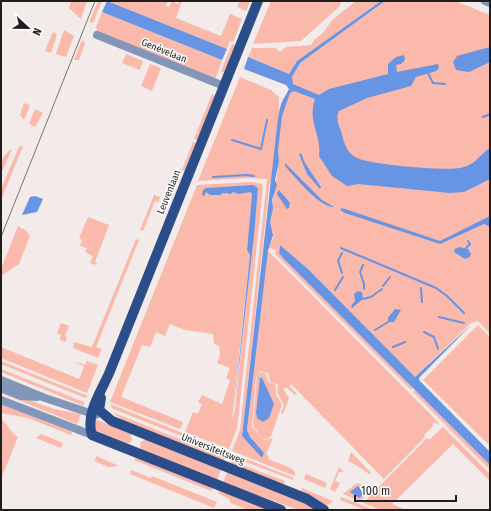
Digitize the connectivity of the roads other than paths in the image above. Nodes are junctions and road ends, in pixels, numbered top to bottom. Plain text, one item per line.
1 (258, 1) edge
2 (485, 1) edge
3 (490, 3) edge
4 (97, 35) dead end
5 (224, 86) junction
6 (1, 380) edge
7 (1, 388) edge
8 (101, 393) junction
9 (45, 398) junction
10 (1, 400) edge
11 (92, 413) junction
12 (112, 422) junction
13 (92, 435) junction
14 (281, 510) edge
15 (324, 510) edge

1 - 5 main road, Leuvenlaan
2 - 3 street
4 - 5 street, Genèvelaan
5 - 8 main road, Leuvenlaan
6 - 9 street, Universiteitsweg
7 - 9 street
8 - 11 main road, Leuvenlaan
8 - 12 main road, Leuvenlaan
9 - 11 street, Universiteitsweg
10 - 13 street
11 - 12 street, Universiteitsweg
11 - 13 main road
12 - 15 main road, Universiteitsweg
13 - 14 main road

